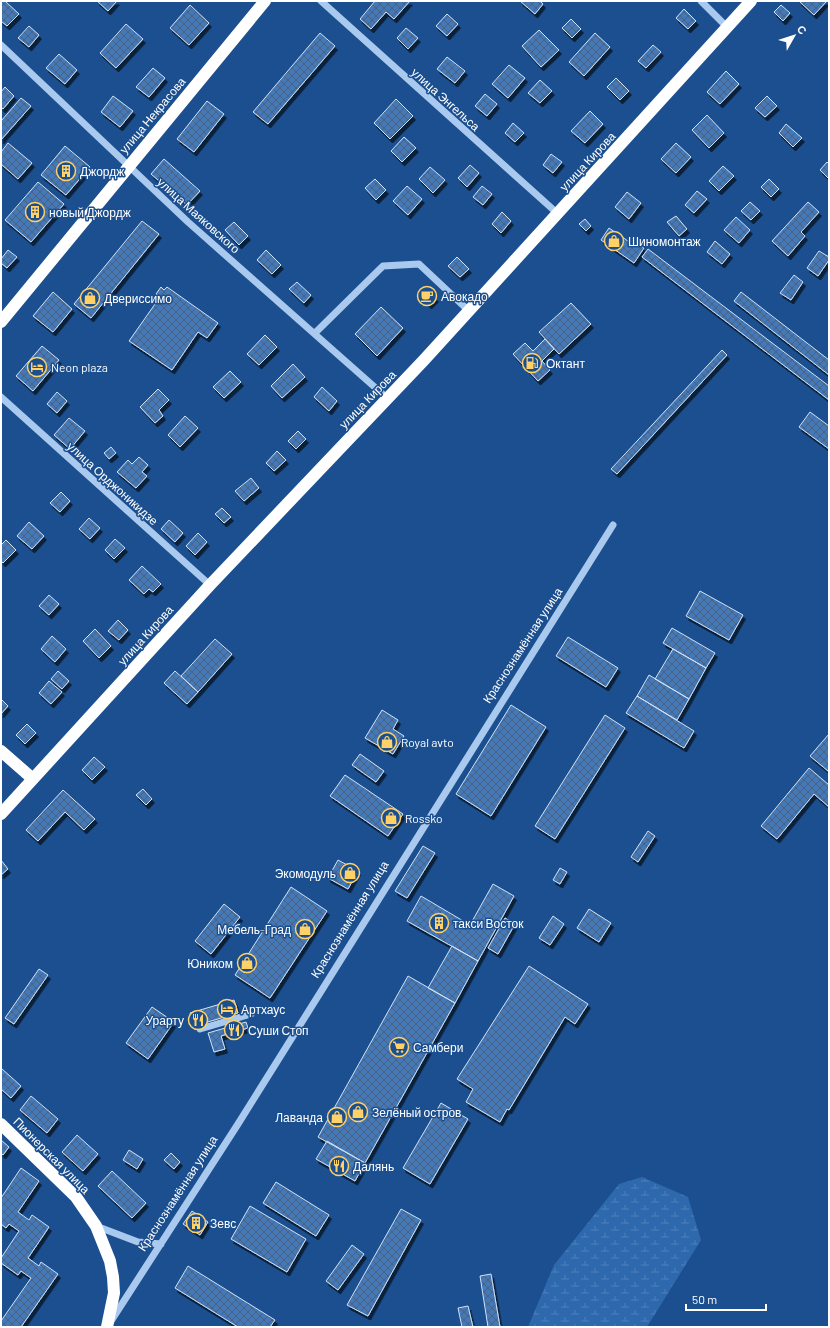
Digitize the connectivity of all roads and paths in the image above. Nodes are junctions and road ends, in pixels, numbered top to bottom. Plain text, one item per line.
1 (265, 1) edge
2 (321, 1) edge
3 (701, 1) edge
4 (752, 1) edge
5 (728, 27) junction
6 (1, 45) edge
7 (130, 165) junction
8 (557, 213) junction
9 (469, 311) junction
10 (1, 322) edge
11 (316, 333) junction
12 (1, 397) edge
13 (387, 398) junction
14 (613, 525) dead end
15 (210, 585) junction
16 (1, 751) edge
17 (33, 779) junction
18 (1, 814) edge
19 (251, 1014) dead end
20 (200, 1029) dead end
21 (1, 1124) edge
22 (96, 1226) junction
23 (161, 1244) junction
24 (114, 1293) joint
25 (107, 1327) edge

1 - 7 highway, улица Некрасова
2 - 8 street, улица Энгельса
3 - 5 street
4 - 5 highway, улица Кирова
5 - 8 highway, улица Кирова
6 - 7 street, улица Маяковского
7 - 10 highway, улица Некрасова
7 - 11 street, улица Маяковского
8 - 9 highway, улица Кирова
9 - 11 street
9 - 13 highway, улица Кирова
11 - 13 street, улица Маяковского
12 - 15 street, улица Орджоникидзе
13 - 15 highway, улица Кирова
14 - 23 street, Краснознамённая улица
15 - 17 highway, улица Кирова
16 - 17 highway
17 - 18 highway, улица Кирова
19 - 20 street
21 - 22 highway, Пионерская улица
22 - 23 street
22 - 24 highway, Пионерская улица
23 - 25 street, Краснознамённая улица
24 - 25 highway, Краснознамённая улица

